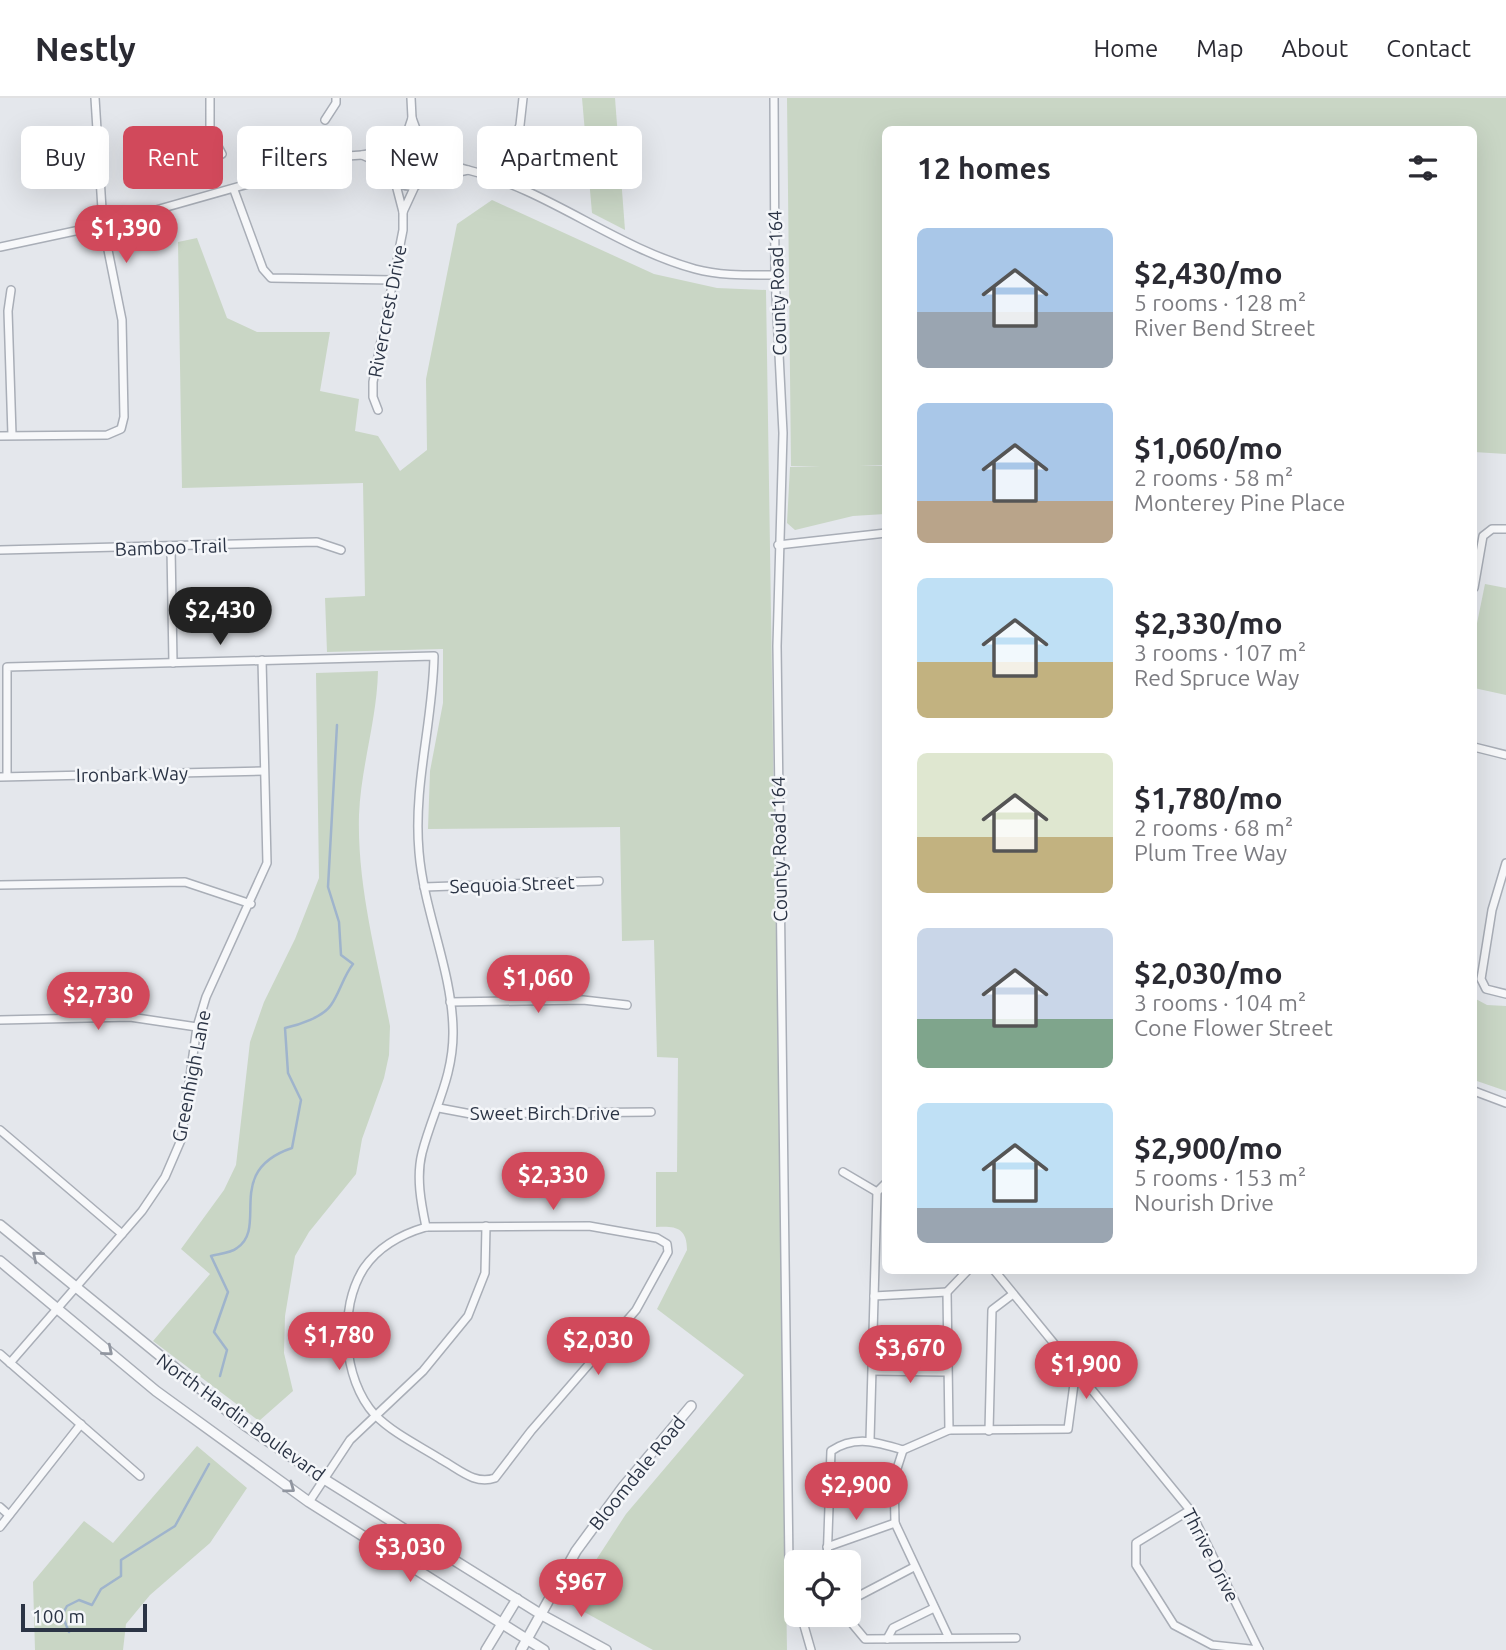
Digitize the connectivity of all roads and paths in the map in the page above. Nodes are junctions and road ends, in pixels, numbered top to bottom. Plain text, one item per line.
1 (96, 98) edge
2 (210, 98) edge
3 (336, 98) edge
4 (411, 98) edge
5 (523, 98) edge
6 (774, 98) edge
7 (412, 118) junction
8 (325, 120) dead end
9 (211, 126) edge
10 (409, 126) edge
11 (415, 126) edge
12 (520, 126) edge
13 (366, 154) edge
14 (362, 155) junction
15 (366, 157) edge
16 (463, 169) edge
17 (468, 170) junction
18 (463, 171) edge
19 (477, 172) edge
20 (397, 189) edge
21 (414, 189) edge
22 (522, 189) edge
23 (234, 190) junction
24 (403, 212) junction
25 (103, 225) junction
26 (0, 247) edge
27 (775, 275) junction
28 (393, 280) junction
29 (11, 290) dead end
30 (378, 410) dead end
31 (12, 435) junction
32 (0, 436) edge
33 (1506, 529) edge
34 (882, 533) edge
35 (778, 545) junction
36 (171, 548) junction
37 (0, 550) edge
38 (341, 550) dead end
39 (1477, 571) edge
40 (262, 660) junction
41 (173, 663) junction
42 (1477, 748) edge
43 (1506, 755) edge
44 (264, 771) junction
45 (3, 777) edge
46 (1506, 863) edge
47 (599, 881) dead end
48 (0, 885) edge
49 (424, 887) junction
50 (251, 904) junction
51 (1506, 994) edge
52 (450, 1002) junction
53 (627, 1005) dead end
54 (0, 1020) edge
55 (197, 1027) junction
56 (1477, 1092) edge
57 (1506, 1103) edge
58 (439, 1108) junction
59 (651, 1112) dead end
60 (0, 1130) edge
61 (843, 1172) dead end
62 (882, 1187) edge
63 (877, 1192) junction
64 (882, 1224) edge
65 (0, 1225) edge
66 (876, 1225) junction
67 (426, 1227) junction
68 (486, 1227) junction
69 (122, 1234) junction
70 (0, 1261) edge
71 (964, 1274) edge
72 (997, 1274) edge
73 (74, 1288) junction
74 (947, 1292) junction
75 (1013, 1294) junction
76 (874, 1296) junction
77 (56, 1307) junction
78 (0, 1354) edge
79 (10, 1363) junction
80 (1076, 1369) junction
81 (873, 1370) junction
82 (947, 1372) junction
83 (691, 1406) dead end
84 (374, 1414) junction
85 (81, 1424) junction
86 (950, 1430) junction
87 (989, 1431) junction
88 (870, 1440) junction
89 (903, 1450) junction
90 (140, 1476) dead end
91 (324, 1479) junction
92 (309, 1502) junction
93 (0, 1507) edge
94 (1190, 1510) junction
95 (9, 1515) junction
96 (895, 1523) junction
97 (0, 1527) edge
98 (827, 1546) junction
99 (789, 1550) edge
100 (827, 1550) edge
101 (914, 1566) junction
102 (861, 1595) edge
103 (517, 1599) junction
104 (934, 1608) junction
105 (542, 1615) junction
106 (501, 1624) junction
107 (804, 1627) edge
108 (855, 1627) edge
109 (948, 1638) junction
110 (1016, 1638) dead end
111 (887, 1639) junction
112 (527, 1640) junction
113 (486, 1650) edge
114 (521, 1650) edge
115 (544, 1650) edge
116 (606, 1650) edge
117 (811, 1650) edge
118 (1259, 1650) edge

1 - 25 street
2 - 9 street
3 - 8 street
4 - 7 street
5 - 12 street
6 - 27 street, County Road 164
7 - 10 street
7 - 11 street
13 - 14 street
14 - 15 street
14 - 23 street
16 - 17 street
17 - 18 street
17 - 19 street
20 - 24 street, Rivercrest Drive
21 - 24 street, Rivercrest Drive
22 - 27 street
23 - 25 street
23 - 28 street
24 - 28 street, Rivercrest Drive
25 - 26 street
25 - 31 street
27 - 35 street, County Road 164
28 - 30 street, Rivercrest Drive
29 - 31 street
31 - 32 street
33 - 39 street
34 - 35 street
35 - 99 street, County Road 164
36 - 37 street, Bamboo Trail
36 - 38 street, Bamboo Trail
36 - 41 street
40 - 41 street
40 - 44 street, Greenhigh Lane
40 - 49 street
41 - 45 street
42 - 43 street
44 - 45 street, Ironbark Way
44 - 50 street, Greenhigh Lane
46 - 51 street
47 - 49 street, Sequoia Street
48 - 50 street
49 - 52 street
50 - 55 street, Greenhigh Lane
52 - 53 street
52 - 58 street
54 - 55 street
55 - 69 street, Greenhigh Lane
56 - 57 street
58 - 59 street, Sweet Birch Drive
58 - 67 street
60 - 69 street
61 - 63 street
62 - 63 street
63 - 66 street
64 - 66 street
73 -> 65 street, North Hardin Boulevard
66 - 76 street
67 - 68 street
67 - 84 street
68 - 84 street
68 - 84 street
69 - 73 street, Greenhigh Lane
70 - 77 street, North Hardin Boulevard
71 - 74 street
72 - 75 street, Thrive Drive
73 - 77 street, Greenhigh Lane
73 - 91 street, North Hardin Boulevard
74 - 76 street
74 - 82 street
75 - 80 street, Thrive Drive
75 - 87 street
76 - 81 street
77 - 79 street, Greenhigh Lane
77 -> 92 street, North Hardin Boulevard
78 - 79 street
79 - 85 street
80 - 87 street
80 - 94 street, Thrive Drive
81 - 82 street
81 - 88 street
82 - 86 street
83 - 105 street, Bloomdale Road
84 - 91 street
85 - 90 street
85 - 95 street
86 - 87 street
86 - 89 street
88 - 89 street
88 - 98 street
89 - 96 street
91 - 92 street
91 - 103 street, North Hardin Boulevard
92 - 106 street, North Hardin Boulevard
93 - 95 street
94 - 118 street, Thrive Drive
94 - 118 street
95 - 97 street
96 - 98 street
96 - 101 street
98 - 100 street
101 - 102 street
101 - 104 street
103 - 105 street, North Hardin Boulevard
103 - 106 street
104 - 109 street
104 - 111 street
105 - 112 street, Bloomdale Road
105 - 116 street, North Hardin Boulevard
106 - 112 street, North Hardin Boulevard
106 - 113 street
107 - 117 street
108 - 111 street
109 - 110 street
109 - 111 street
112 - 114 street, Bloomdale Road
112 - 115 street, North Hardin Boulevard

